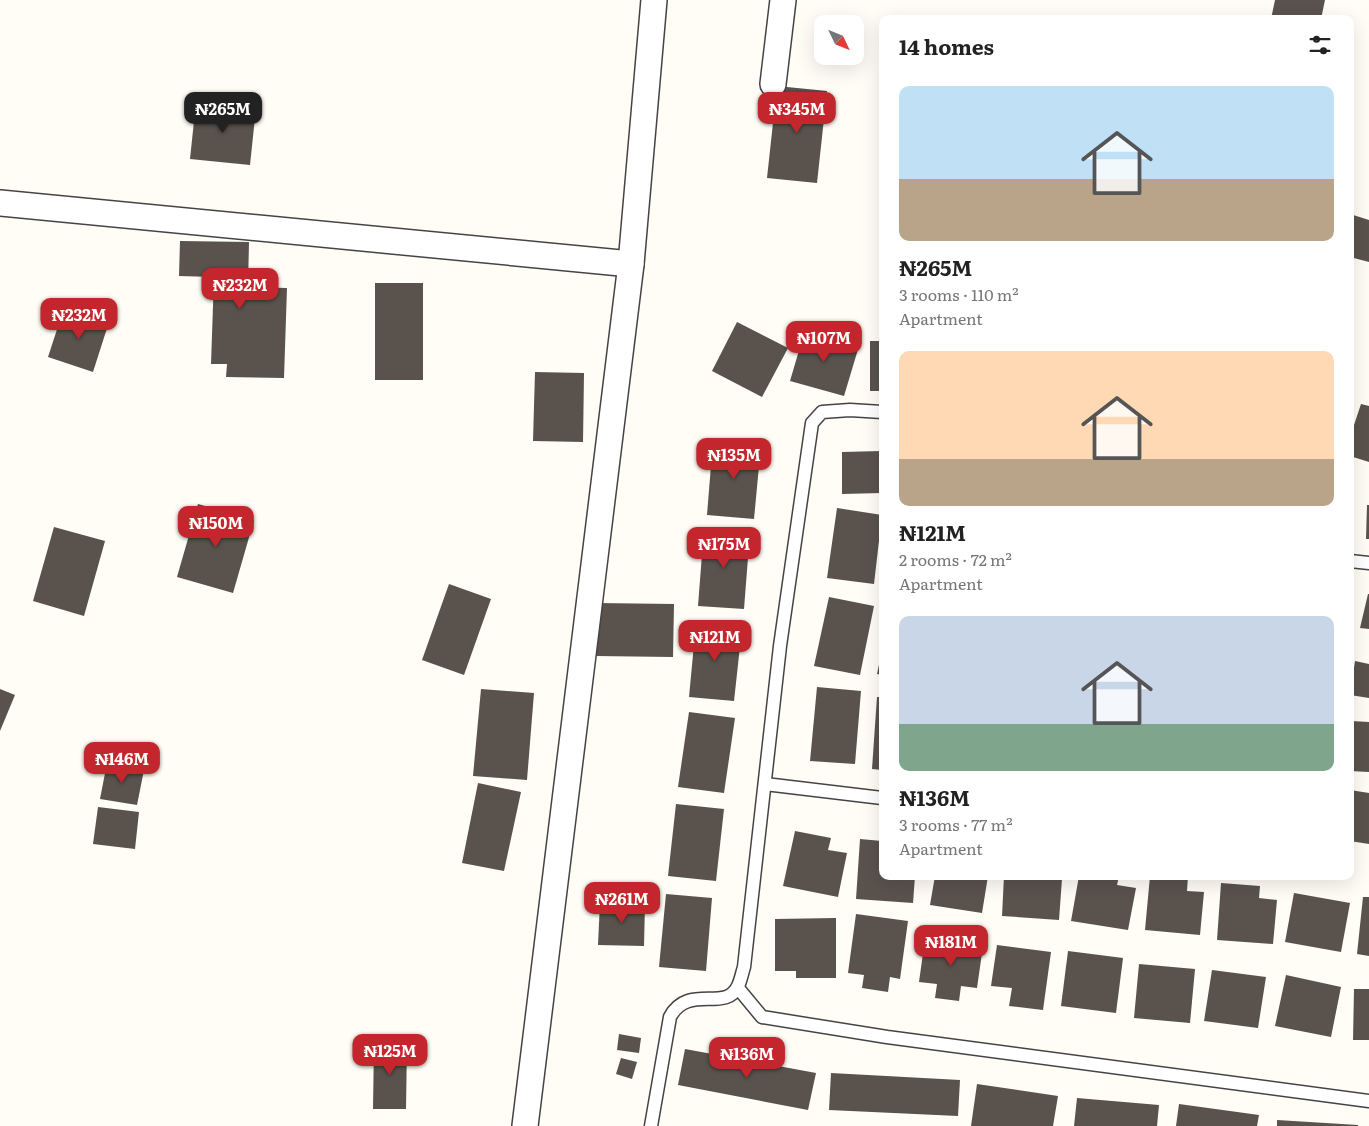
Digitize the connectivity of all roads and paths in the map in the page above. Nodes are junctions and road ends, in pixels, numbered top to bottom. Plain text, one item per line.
1 (654, 0) edge
2 (783, 0) edge
3 (773, 84) dead end
4 (0, 203) edge
5 (631, 264) junction
6 (879, 412) edge
7 (1354, 561) edge
8 (1369, 563) edge
9 (765, 784) junction
10 (879, 798) edge
11 (738, 988) junction
12 (1369, 1101) edge
13 (525, 1126) edge
14 (651, 1126) edge

1 - 5 street
2 - 3 street
4 - 5 street
5 - 13 street
6 - 9 lane
7 - 8 lane
9 - 10 lane
9 - 11 lane
11 - 12 lane
11 - 14 lane

